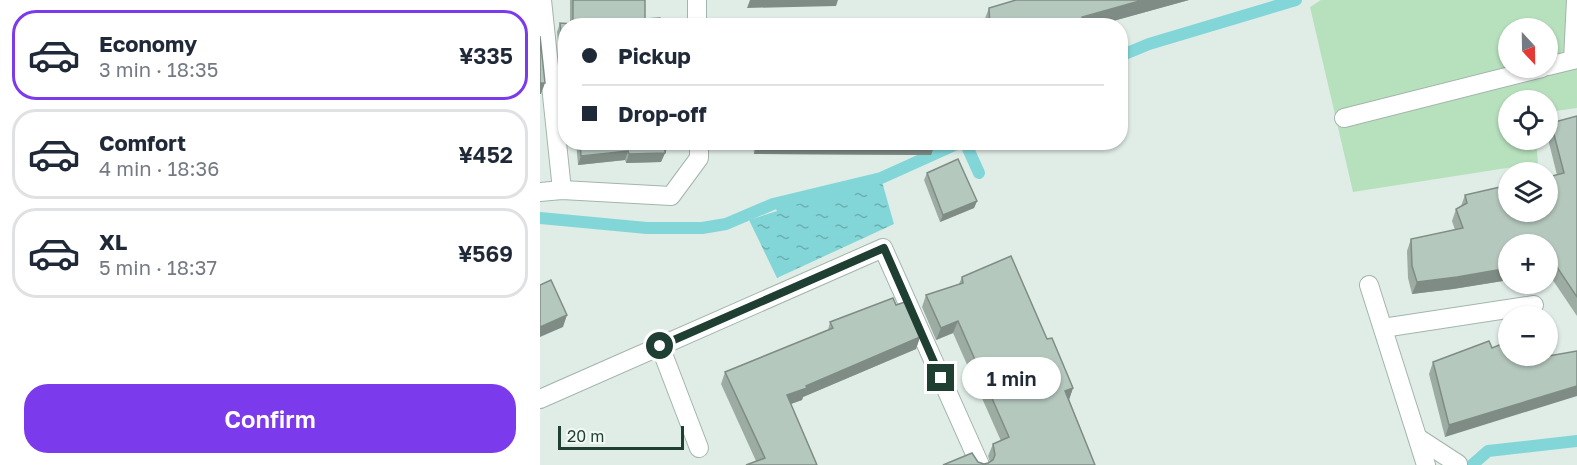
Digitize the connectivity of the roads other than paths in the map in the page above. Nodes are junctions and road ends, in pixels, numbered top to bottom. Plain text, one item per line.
1 (542, 0) edge
2 (697, 0) edge
3 (1576, 0) edge
4 (697, 18) edge
5 (1558, 64) edge
6 (1502, 78) edge
7 (1344, 118) dead end
8 (699, 150) edge
9 (562, 190) junction
10 (540, 192) edge
11 (1369, 285) dead end
12 (1534, 305) dead end
13 (1383, 328) junction
14 (660, 346) junction
15 (540, 399) edge
16 (1418, 438) junction
17 (699, 448) dead end
18 (980, 465) edge
19 (1426, 465) edge
20 (1458, 465) edge

1 - 9 street
2 - 4 street
3 - 5 street
6 - 7 street
8 - 9 street
9 - 10 street
11 - 13 street
12 - 13 street
13 - 16 street
14 - 15 street
14 - 17 street
14 - 18 street
16 - 19 street
16 - 20 street

